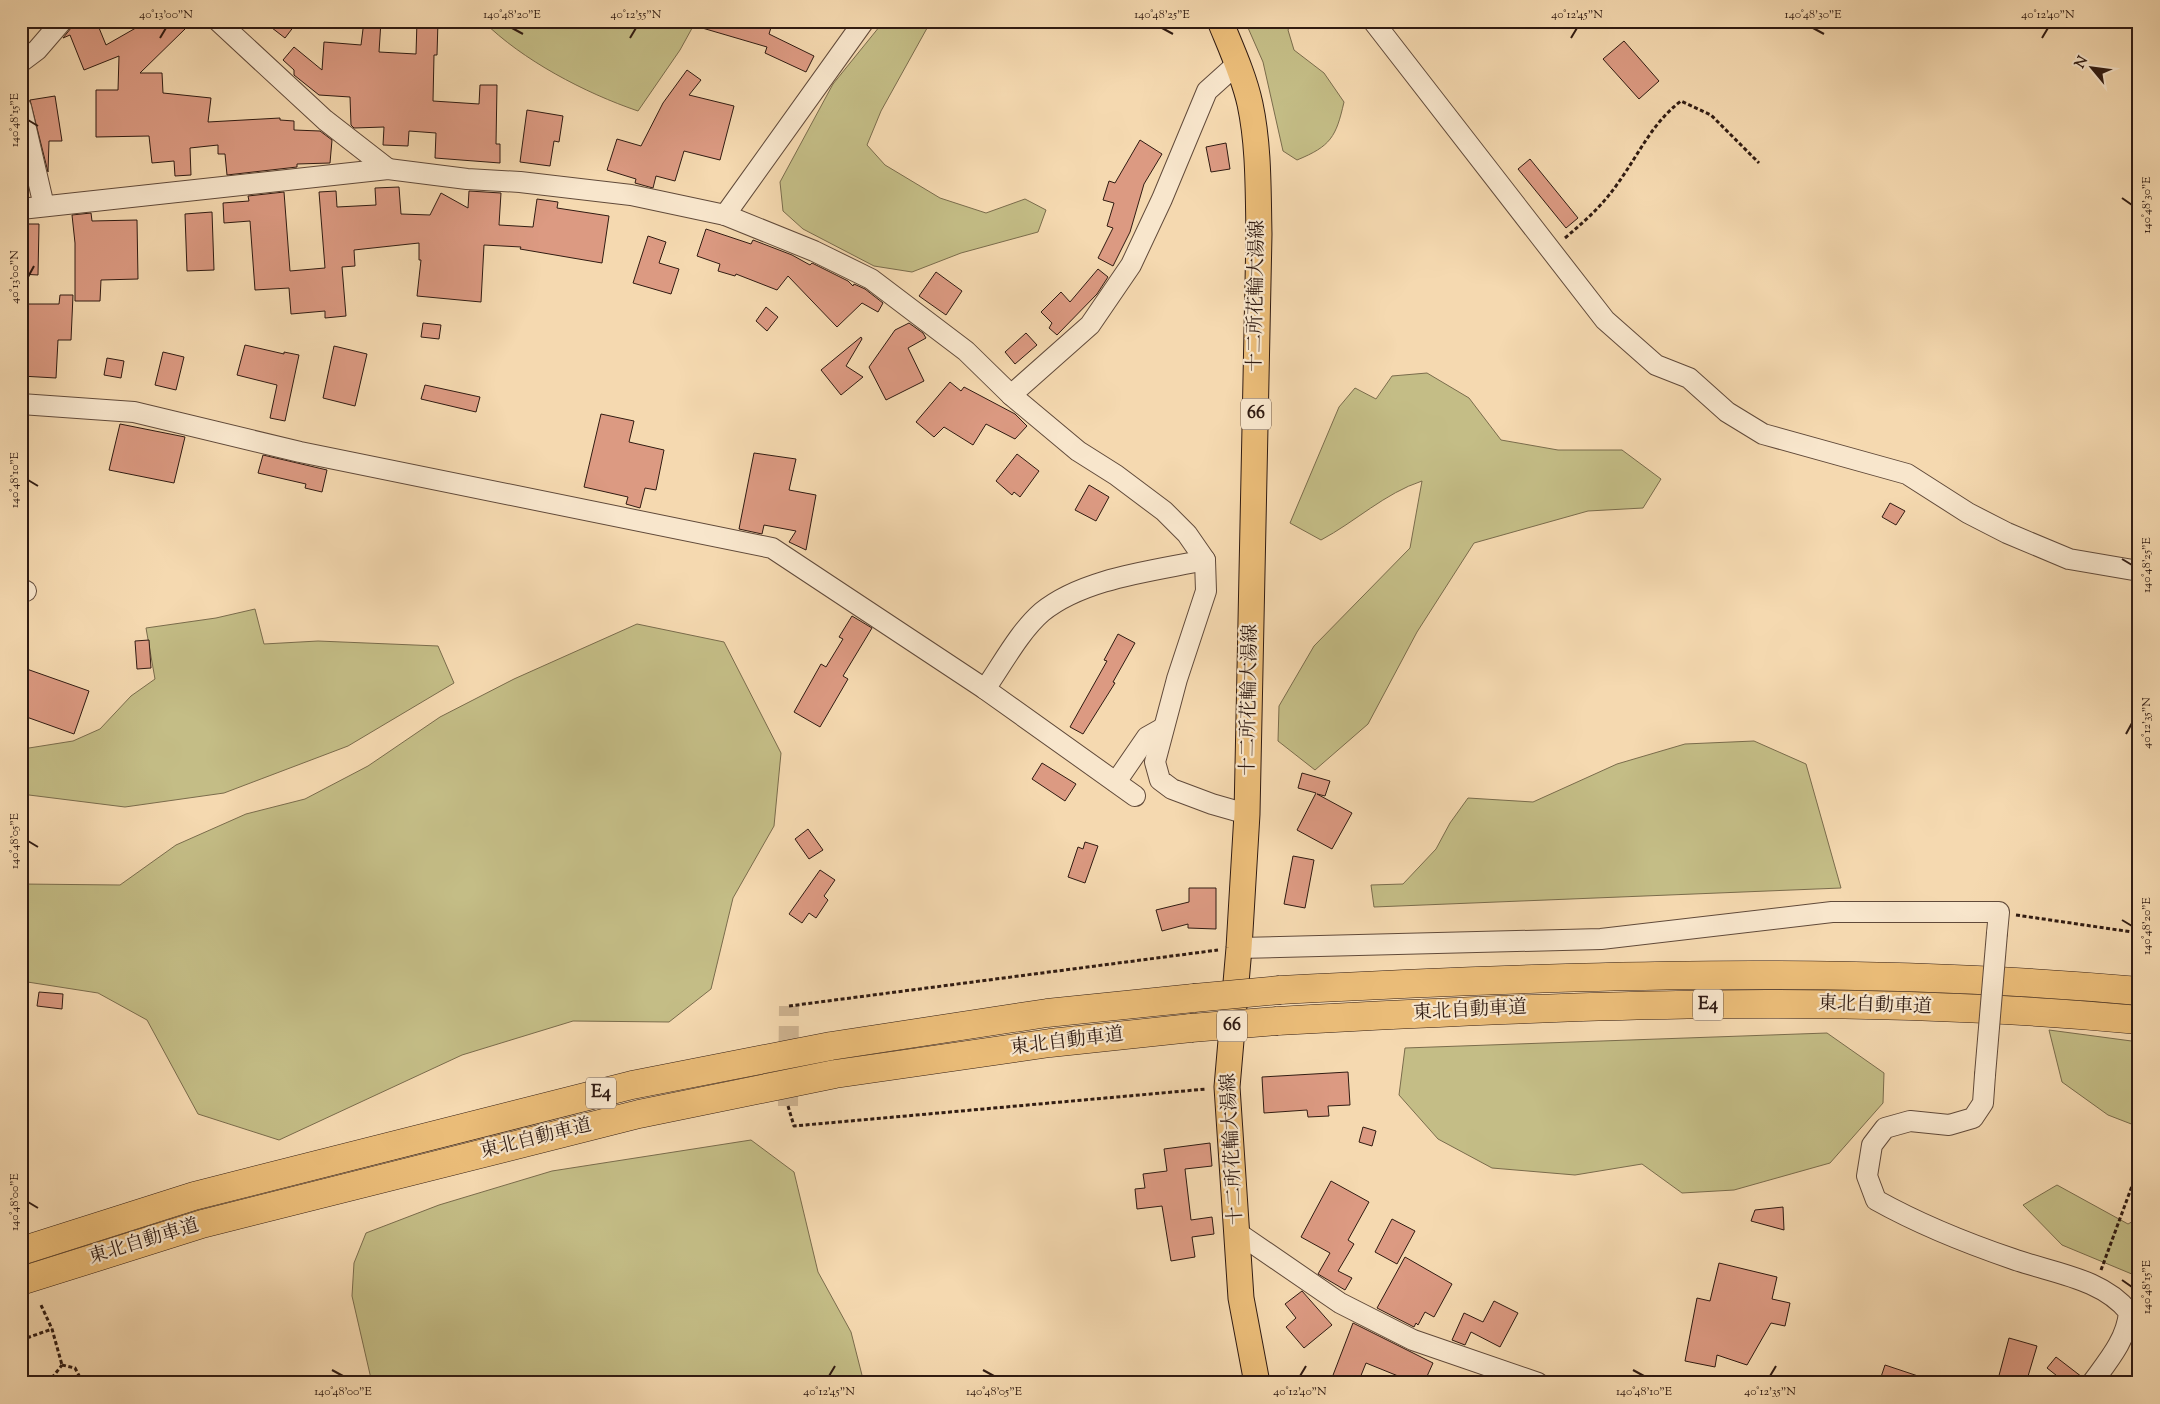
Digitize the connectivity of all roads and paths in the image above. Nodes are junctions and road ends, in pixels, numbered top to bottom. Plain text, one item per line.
1 (62, 21) edge
2 (218, 21) edge
3 (864, 21) edge
4 (1220, 21) edge
5 (1373, 21) edge
6 (21, 62) edge
7 (1237, 64) junction
8 (21, 107) edge
9 (1759, 163) dead end
10 (388, 169) junction
11 (44, 206) junction
12 (21, 209) edge
13 (725, 215) junction
14 (1551, 250) junction
15 (1011, 395) junction
16 (21, 404) edge
17 (1204, 560) junction
18 (2139, 571) edge
19 (985, 690) junction
20 (1162, 728) junction
21 (1116, 782) junction
22 (1135, 796) dead end
23 (1248, 814) junction
24 (1998, 912) junction
25 (2139, 932) edge
26 (1239, 948) junction
27 (2139, 991) edge
28 (789, 1006) dead end
29 (2139, 1020) edge
30 (1227, 1087) junction
31 (788, 1106) tunnel mouth
32 (2132, 1186) dead end
33 (1238, 1233) junction
34 (21, 1251) edge
35 (21, 1281) edge
36 (2095, 1287) junction
37 (41, 1305) dead end
38 (52, 1329) junction
39 (21, 1340) edge
40 (62, 1365) junction
41 (48, 1383) edge
42 (82, 1383) edge
43 (1257, 1383) edge
44 (1538, 1383) edge
45 (2092, 1383) edge

1 - 6 street
2 - 10 street
3 - 13 street
4 - 7 main road, 十二所花輪大湯線 / 66
5 - 14 street
7 - 15 street
7 - 23 main road, 十二所花輪大湯線 / 66
8 - 11 street
9 - 14 path
10 - 11 street
10 - 13 street
11 - 12 street
13 - 15 street
14 - 18 street
15 - 17 street
16 - 19 street
17 - 19 street
17 - 20 street
19 - 21 street
20 - 21 street
20 - 23 street
21 - 22 street
23 - 26 main road, 十二所花輪大湯線 / 66
24 - 25 path
24 - 26 street
24 - 36 street, bridge
26 - 28 path
26 - 30 main road, 十二所花輪大湯線 / 66
27 - 34 highway, 東北自動車道 / E4, bridge
29 - 35 highway, 東北自動車道 / E4, bridge
30 - 31 path
30 - 33 main road, 十二所花輪大湯線 / 66
32 - 36 path
33 - 43 main road, 十二所花輪大湯線 / 66
33 - 44 street
36 - 45 street
37 - 38 path
38 - 39 path
38 - 40 path
40 - 41 path
40 - 42 path

